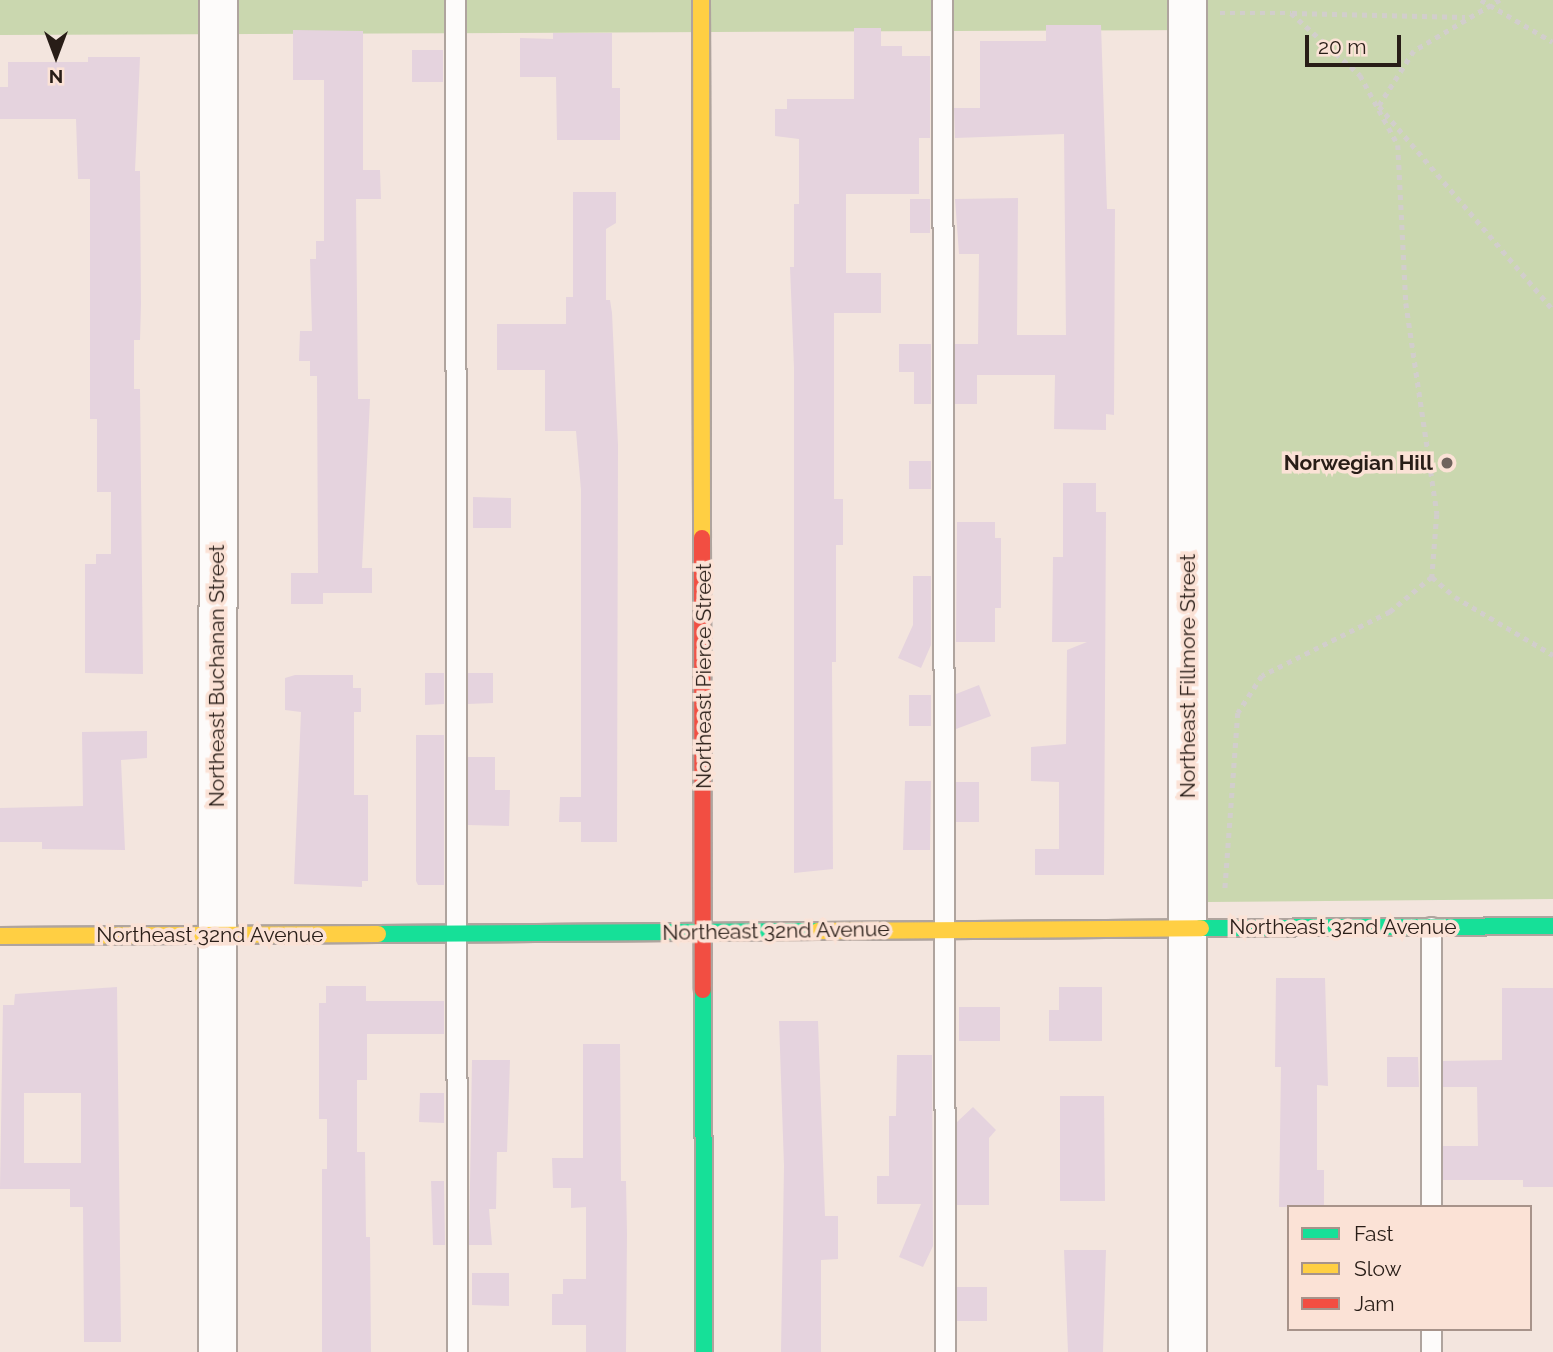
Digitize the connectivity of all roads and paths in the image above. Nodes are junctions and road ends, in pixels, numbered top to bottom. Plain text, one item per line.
1 (218, 0) edge
2 (455, 0) edge
3 (701, 0) edge
4 (942, 0) edge
5 (1481, 0) edge
6 (1500, 0) edge
7 (1488, 3) junction
8 (1201, 6) edge
9 (1291, 13) junction
10 (1468, 17) junction
11 (1553, 42) edge
12 (1380, 106) junction
13 (1553, 310) edge
14 (1432, 577) junction
15 (1553, 655) edge
16 (1220, 897) dead end
17 (1553, 926) edge
18 (1431, 927) junction
19 (1188, 928) junction
20 (944, 929) junction
21 (459, 932) junction
22 (704, 932) junction
23 (0, 936) edge
24 (218, 936) junction
25 (1431, 1205) edge
26 (1431, 1331) edge
27 (216, 1352) edge
28 (457, 1352) edge
29 (704, 1352) edge
30 (945, 1352) edge
31 (1187, 1352) edge
32 (1431, 1352) edge

1 - 24 street, Northeast Buchanan Street
2 - 21 lane
3 - 22 street, Northeast Pierce Street
4 - 20 lane
5 - 7 path
6 - 7 path
7 - 10 path
7 - 11 path
8 - 9 path
8 - 19 street, Northeast Fillmore Street
9 - 10 path
9 - 12 path
10 - 12 path
12 - 13 path
12 - 14 path
14 - 15 path
14 - 16 path
17 - 18 street, Northeast 32nd Avenue
18 - 19 street, Northeast 32nd Avenue
18 - 25 lane
19 - 20 street, Northeast 32nd Avenue
19 - 31 street, Northeast Fillmore Street
20 - 22 street, Northeast 32nd Avenue
20 - 30 lane
21 - 22 street, Northeast 32nd Avenue
21 - 24 street, Northeast 32nd Avenue
21 - 28 lane
22 - 29 street, Northeast Pierce Street
23 - 24 street, Northeast 32nd Avenue
24 - 27 street, Northeast Buchanan Street
26 - 32 lane

